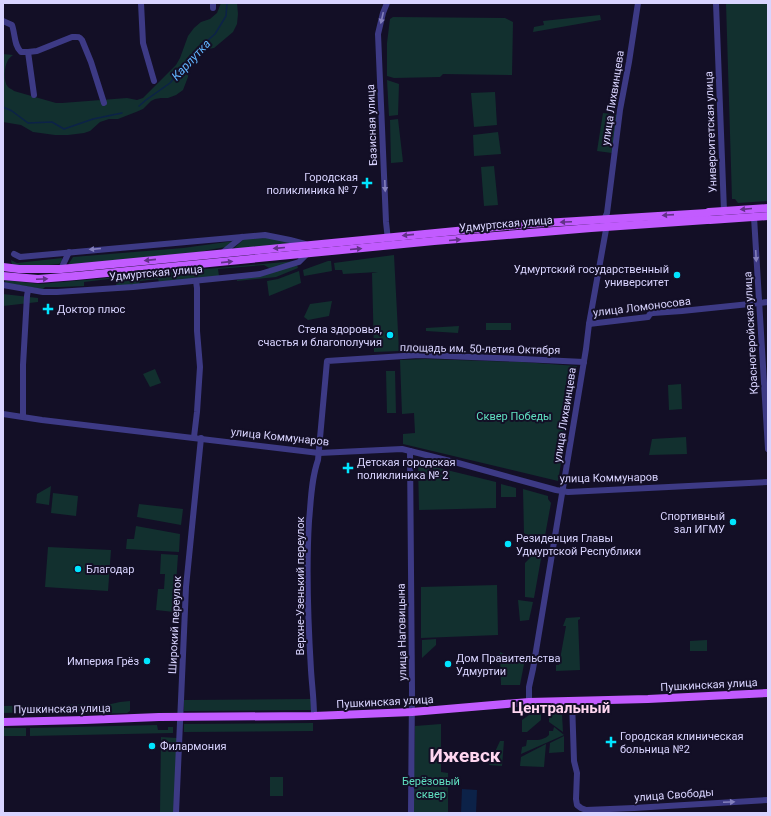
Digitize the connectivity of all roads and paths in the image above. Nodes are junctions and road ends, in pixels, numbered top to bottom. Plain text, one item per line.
1 (141, 3) edge
2 (387, 3) edge
3 (638, 3) edge
4 (716, 3) edge
5 (3, 21) edge
6 (28, 52) junction
7 (154, 81) dead end
8 (34, 95) dead end
9 (104, 103) dead end
10 (768, 208) edge
11 (724, 211) junction
12 (708, 216) junction
13 (768, 216) edge
14 (754, 217) junction
15 (607, 222) junction
16 (528, 224) junction
17 (529, 233) junction
18 (242, 237) junction
19 (388, 237) junction
20 (434, 237) junction
21 (388, 246) junction
22 (328, 247) junction
23 (307, 250) junction
24 (69, 252) junction
25 (222, 253) junction
26 (14, 254) dead end
27 (3, 267) edge
28 (61, 269) junction
29 (3, 276) edge
30 (196, 281) junction
31 (3, 285) edge
32 (28, 290) junction
33 (768, 302) edge
34 (759, 303) junction
35 (589, 324) junction
36 (327, 361) joint
37 (584, 362) junction
38 (3, 414) edge
39 (23, 416) junction
40 (194, 437) junction
41 (201, 438) junction
42 (768, 449) edge
43 (410, 451) junction
44 (319, 453) junction
45 (768, 482) edge
46 (563, 491) junction
47 (768, 693) edge
48 (572, 701) junction
49 (529, 702) junction
50 (412, 712) junction
51 (314, 716) junction
52 (180, 717) junction
53 (3, 722) edge
54 (768, 800) edge
55 (634, 811) edge
56 (176, 813) edge
57 (411, 813) edge

1 - 7 street
2 -> 19 street, Базисная улица
3 - 15 street, улица Лихвинцева
4 - 11 street, Университетская улица
5 - 6 street
6 - 8 street
6 - 9 street
10 -> 11 main road, Удмуртская улица
11 - 12 main road, Удмуртская улица
12 - 14 main road, Удмуртская улица
12 - 15 main road, Удмуртская улица
13 - 14 main road, Удмуртская улица
14 -> 34 street, Красногеройская улица
15 -> 16 main road, Удмуртская улица
15 - 17 main road, Удмуртская улица
15 - 35 street, улица Лихвинцева
16 - 17 main road
16 - 20 main road, Удмуртская улица
20 -> 17 main road, Удмуртская улица
18 - 23 street, Удмуртская улица
18 -> 24 street, Удмуртская улица
18 - 25 street
20 -> 19 main road, Удмуртская улица
19 - 21 street, Базисная улица
19 - 22 main road, Удмуртская улица
20 - 21 main road, Удмуртская улица
22 -> 21 main road, Удмуртская улица
22 - 23 main road, Удмуртская улица
23 -> 25 main road, Удмуртская улица
29 -> 23 main road, Удмуртская улица
23 - 30 street, Удмуртская улица
24 - 26 street, Удмуртская улица
24 - 28 street
25 -> 28 main road, Удмуртская улица
27 - 28 main road, Удмуртская улица
30 - 32 street, Удмуртская улица
30 - 40 street
31 - 32 street, Удмуртская улица
32 - 39 street
33 - 34 street, улица Ломоносова
34 - 35 street, улица Ломоносова
34 - 42 street, Красногеройская улица
35 - 37 street, улица Лихвинцева
36 - 37 street, площадь им. 50-летия Октября
36 - 44 street, Верхне-Узенький переулок
37 - 46 street, улица Лихвинцева
38 - 39 street, улица Коммунаров
39 - 40 street, улица Коммунаров
40 - 41 street, улица Коммунаров
41 - 44 street, улица Коммунаров
41 - 52 street, Широкий переулок
43 - 44 street, улица Коммунаров
43 - 46 street, улица Коммунаров
43 - 50 street, улица Наговицына
44 - 51 street, Верхне-Узенький переулок
45 - 46 street, улица Коммунаров
46 - 49 street, улица Лихвинцева
47 - 48 main road, Пушкинская улица
48 - 49 main road, Пушкинская улица
48 - 55 street, улица Свободы
49 - 50 main road, Пушкинская улица
50 - 51 main road, Пушкинская улица
50 - 57 street, улица Наговицына
51 - 52 main road, Пушкинская улица
52 - 53 main road, Пушкинская улица
52 - 56 street, Широкий переулок
55 -> 54 street, улица Свободы

